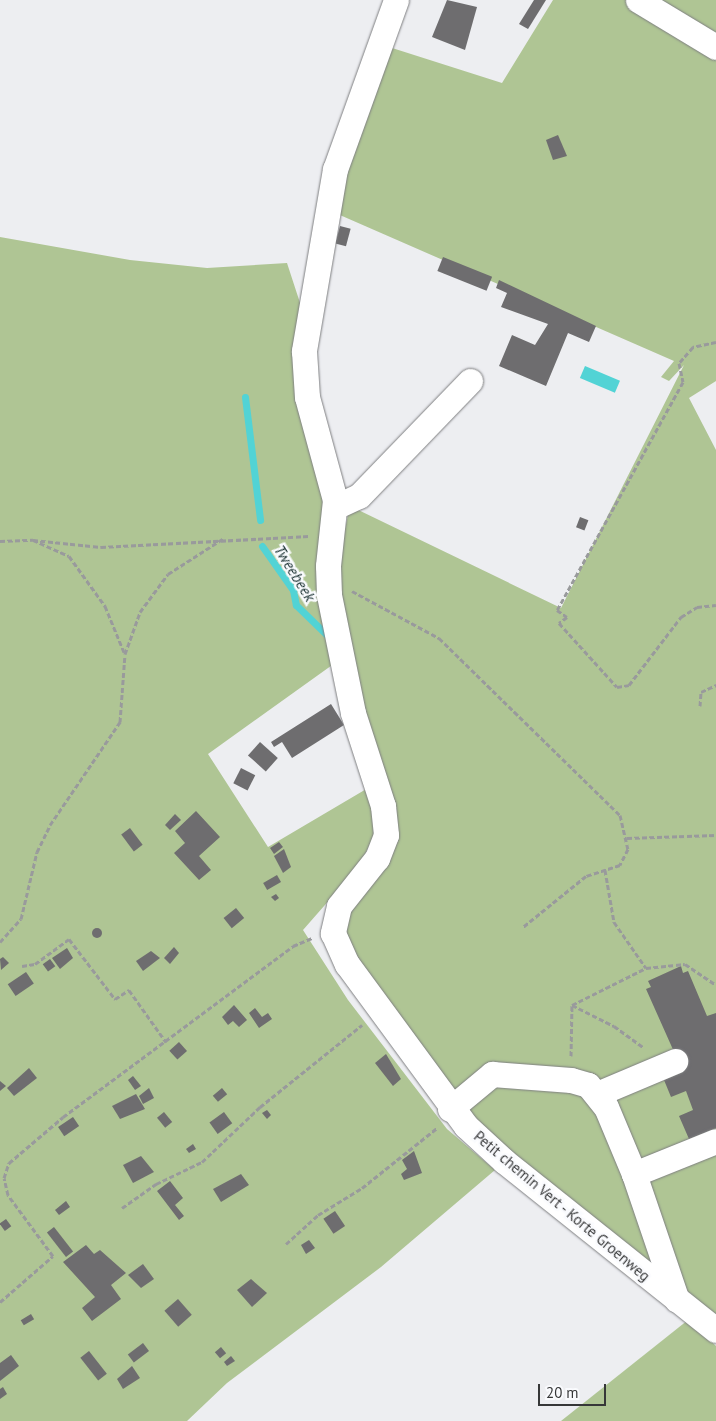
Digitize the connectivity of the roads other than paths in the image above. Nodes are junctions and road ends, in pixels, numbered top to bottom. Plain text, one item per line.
1 (396, 0) edge
2 (638, 0) edge
3 (716, 47) edge
4 (470, 381) dead end
5 (335, 507) junction
6 (671, 1063) road end
7 (597, 1094) junction
8 (454, 1113) junction
9 (716, 1141) edge
10 (634, 1174) junction
11 (677, 1300) junction
12 (716, 1330) edge

1 - 5 street
2 - 3 street
4 - 5 street
5 - 8 street, Petit chemin Vert - Korte Groenweg
6 - 7 street
7 - 8 street
7 - 10 street, Petit chemin Vert - Korte Groenweg
8 - 11 street, Petit chemin Vert - Korte Groenweg
9 - 10 street
10 - 11 street, Petit chemin Vert - Korte Groenweg
11 - 12 street, Petit chemin Vert - Korte Groenweg

